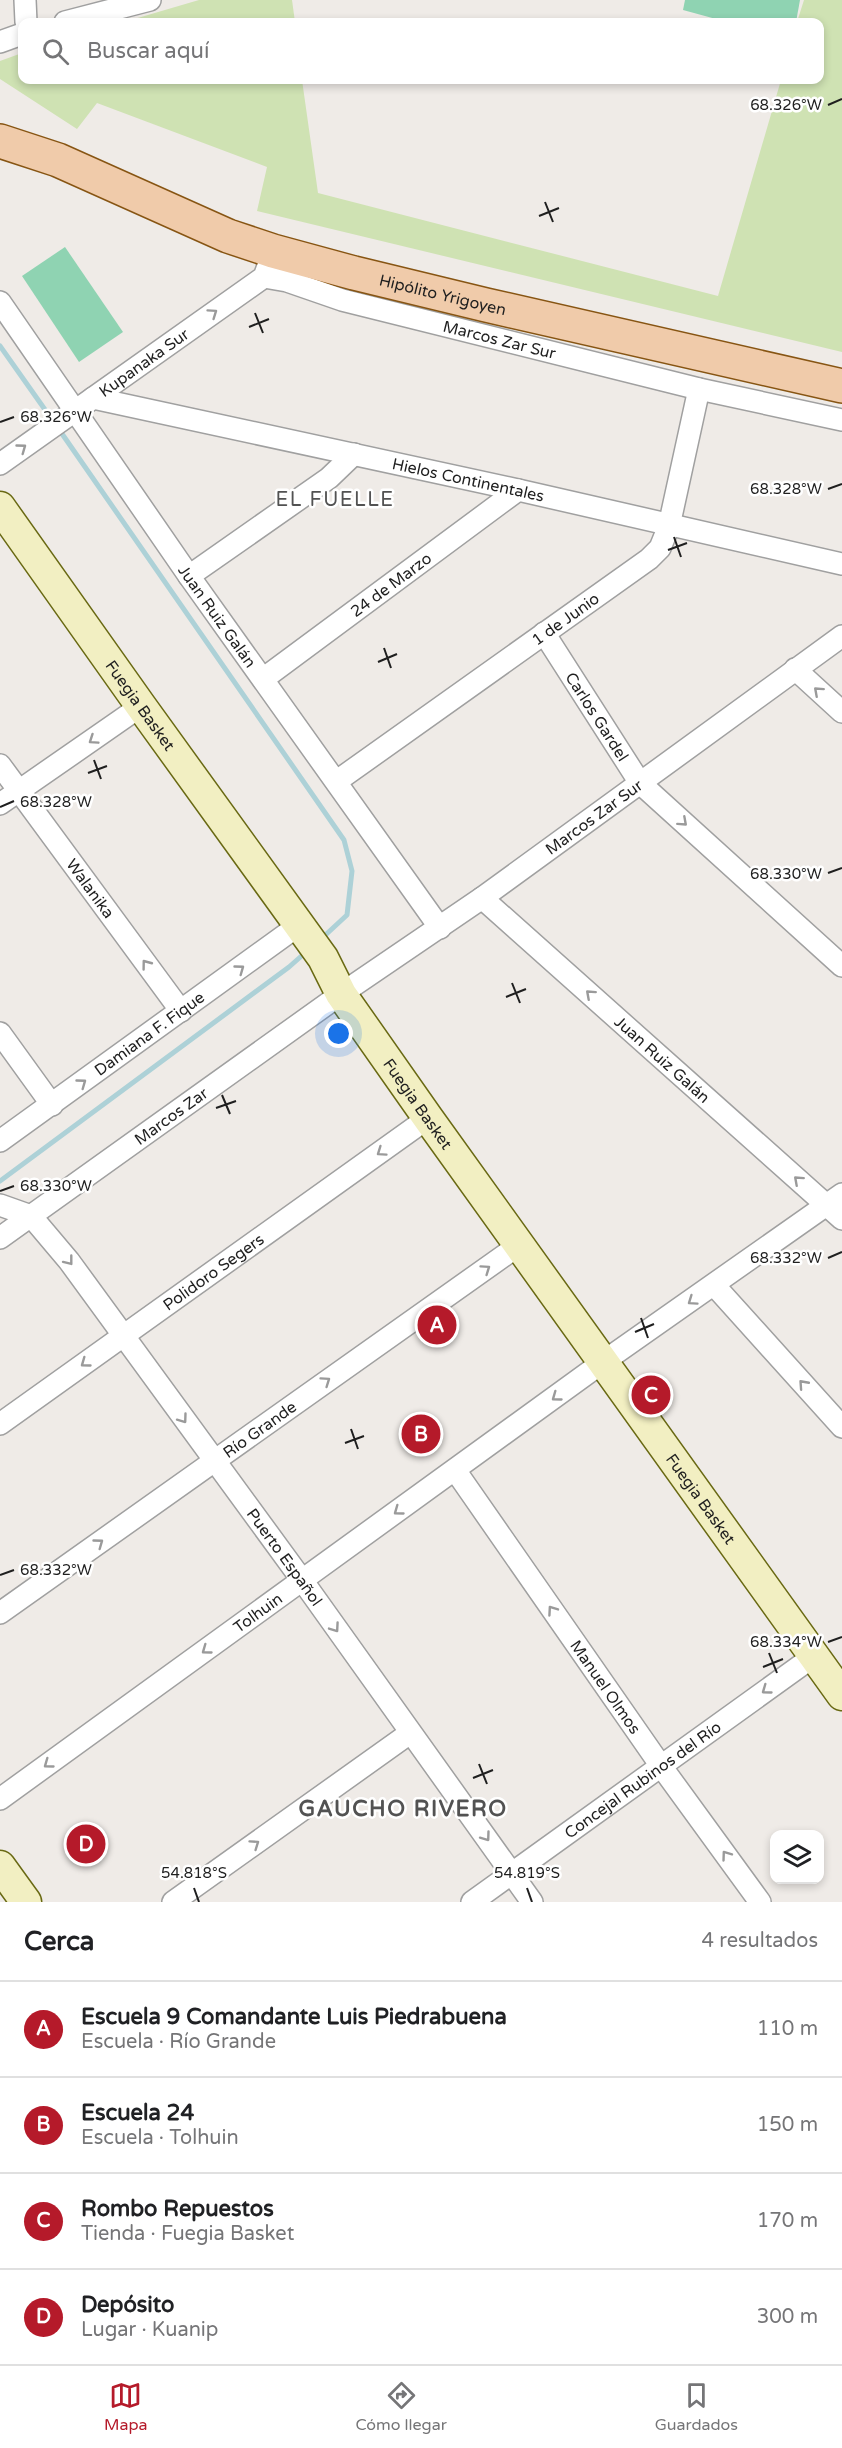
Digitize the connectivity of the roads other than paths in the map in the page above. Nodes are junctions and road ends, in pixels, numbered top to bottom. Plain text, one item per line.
1 (25, 0) edge
2 (150, 0) edge
3 (26, 18) edge
4 (80, 18) edge
5 (18, 35) edge
6 (0, 42) edge
7 (0, 118) edge
8 (0, 141) edge
9 (58, 160) junction
10 (268, 264) junction
11 (0, 302) edge
12 (842, 386) edge
13 (699, 389) junction
14 (93, 398) junction
15 (68, 415) junction
16 (842, 420) edge
17 (354, 454) junction
18 (0, 464) edge
19 (518, 490) junction
20 (0, 507) edge
21 (669, 526) junction
22 (842, 564) edge
23 (189, 576) junction
24 (544, 633) junction
25 (842, 636) edge
26 (795, 669) junction
27 (262, 679) junction
28 (141, 706) junction
29 (842, 712) edge
30 (0, 765) edge
31 (337, 781) junction
32 (640, 783) junction
33 (19, 791) junction
34 (0, 804) edge
35 (482, 898) junction
36 (299, 926) junction
37 (440, 928) junction
38 (842, 966) edge
39 (341, 994) junction
40 (181, 1011) junction
41 (0, 1033) edge
42 (52, 1105) junction
43 (428, 1118) junction
44 (0, 1142) edge
45 (3, 1206) edge
46 (837, 1206) edge
47 (31, 1216) junction
48 (0, 1238) edge
49 (519, 1245) junction
50 (714, 1285) junction
51 (123, 1335) junction
52 (603, 1362) junction
53 (0, 1424) edge
54 (842, 1427) edge
55 (213, 1460) junction
56 (454, 1470) junction
57 (302, 1580) junction
58 (0, 1613) edge
59 (814, 1656) junction
60 (842, 1695) edge
61 (411, 1733) junction
62 (661, 1767) junction
63 (0, 1799) edge
64 (0, 1866) edge
65 (512, 1874) junction
66 (26, 1902) edge
67 (173, 1902) edge
68 (472, 1902) edge
69 (532, 1902) edge
70 (760, 1902) edge

1 - 3 street
2 - 4 street
5 - 6 street
7 - 9 main road
8 - 9 main road
9 - 10 main road, Hipólito Yrigoyen
10 - 12 main road, Hipólito Yrigoyen
10 - 13 street, Marcos Zar Sur
14 -> 10 street, Kupanaka Sur
11 - 15 street, Juan Ruiz Galán
13 - 16 street, Marcos Zar Sur
13 - 21 street, 1 de Junio
14 - 15 street, Kupanaka Sur
14 - 17 street, Hielos Continentales
18 -> 15 street, Kupanaka Sur
15 - 23 street, Juan Ruiz Galán
17 - 19 street, Hielos Continentales
17 - 23 street
19 - 21 street, Hielos Continentales
19 - 27 street, 24 de Marzo
20 - 28 main road, Fuegia Basket
21 - 22 street, Hielos Continentales
21 - 24 street, 1 de Junio
23 - 27 street, Juan Ruiz Galán
24 - 31 street, 1 de Junio
24 - 32 street, Carlos Gardel
25 - 26 street, Marcos Zar Sur
29 -> 26 street
26 - 32 street, Marcos Zar Sur
27 - 31 street, Juan Ruiz Galán
28 -> 33 street
28 - 36 main road, Fuegia Basket
30 - 33 street, Walanika
31 - 37 street, Juan Ruiz Galán
32 - 35 street, Marcos Zar Sur
32 -> 38 street, Carlos Gardel
33 - 34 street
40 -> 33 street, Walanika
35 - 37 street, Marcos Zar Sur
46 -> 35 street, Juan Ruiz Galán
36 - 39 main road, Fuegia Basket
40 -> 36 street, Damiana F. Fique
37 - 39 street, Marcos Zar Sur
39 - 43 main road, Fuegia Basket
39 - 47 street, Marcos Zar
42 -> 40 street, Damiana F. Fique
41 - 42 street
42 - 44 street, Damiana F. Fique
43 - 49 main road, Fuegia Basket
43 -> 51 street, Polidoro Segers
45 - 47 street
46 - 50 street, Tolhuin
47 - 48 street, Marcos Zar
47 -> 51 street, Puerto Español
49 - 52 main road, Fuegia Basket
55 -> 49 street, Río Grande
50 -> 52 street, Tolhuin
54 -> 50 street
51 -> 53 street, Polidoro Segers
51 -> 55 street, Puerto Español
52 -> 56 street, Tolhuin
52 - 59 main road, Fuegia Basket
55 - 57 street, Puerto Español
58 -> 55 street, Río Grande
56 -> 57 street, Tolhuin
62 -> 56 street, Manuel Olmos
57 -> 61 street, Puerto Español
57 -> 63 street, Tolhuin
59 - 60 main road, Fuegia Basket
59 -> 62 street, Concejal Rubinos del Río
61 -> 65 street, Puerto Español
67 -> 61 street
62 - 65 street, Concejal Rubinos del Río
70 -> 62 street, Manuel Olmos
64 - 66 main road
65 - 68 street, Concejal Rubinos del Río
65 - 69 street, Puerto Español

